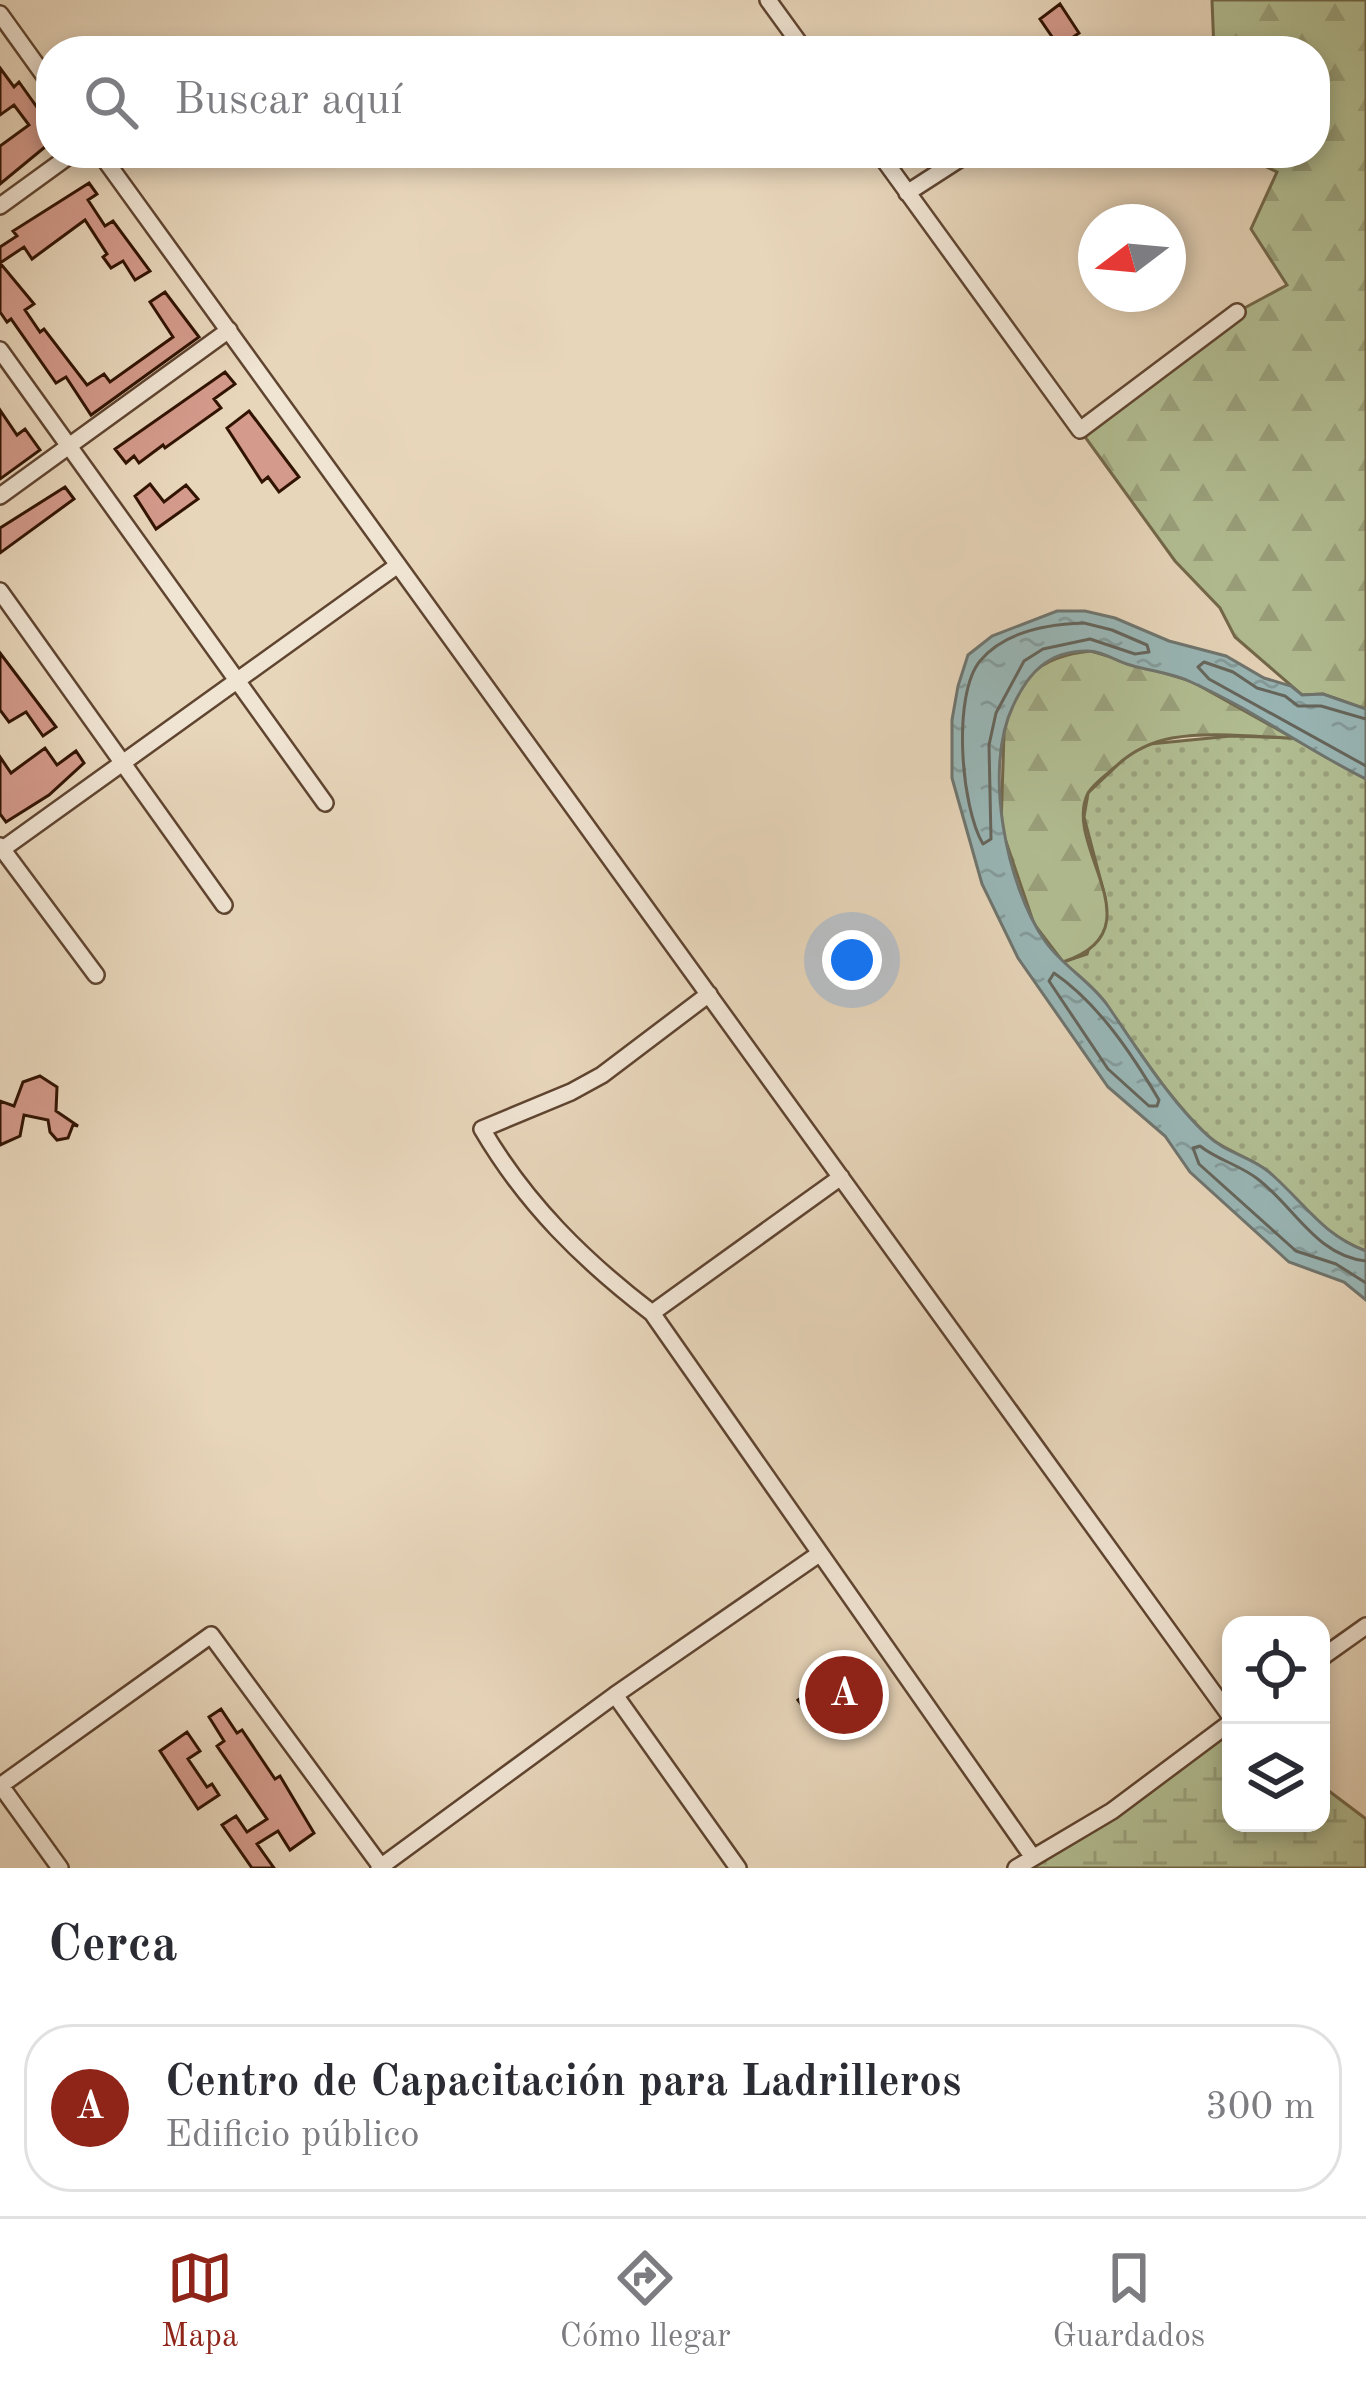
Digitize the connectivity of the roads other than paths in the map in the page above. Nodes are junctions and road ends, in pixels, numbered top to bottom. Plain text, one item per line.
1 (768, 0) edge
2 (0, 14) edge
3 (794, 36) edge
4 (36, 64) edge
5 (52, 168) edge
6 (111, 168) edge
7 (889, 168) edge
8 (946, 168) edge
9 (908, 193) junction
10 (0, 206) edge
11 (1237, 312) dead end
12 (229, 331) junction
13 (0, 350) edge
14 (69, 446) junction
15 (0, 496) edge
16 (398, 565) junction
17 (0, 591) edge
18 (238, 681) junction
19 (122, 764) junction
20 (325, 802) dead end
21 (1, 849) edge
22 (224, 905) dead end
23 (96, 975) dead end
24 (709, 994) junction
25 (841, 1177) junction
26 (652, 1312) junction
27 (819, 1554) junction
28 (1366, 1626) edge
29 (1330, 1652) edge
30 (615, 1695) junction
31 (1222, 1707) edge
32 (1226, 1724) edge
33 (0, 1786) edge
34 (1031, 1856) junction
35 (60, 1868) edge
36 (381, 1868) edge
37 (737, 1868) edge
38 (1016, 1868) edge

1 - 3 street
2 - 4 street
5 - 10 street
6 - 12 street
7 - 9 street
8 - 9 street
9 - 11 street
12 - 14 street
12 - 16 street
13 - 14 street
14 - 15 street
14 - 18 street
16 - 18 street
16 - 24 street
17 - 19 street
18 - 19 street
18 - 20 street
19 - 21 street
19 - 22 street
21 - 23 street
24 - 25 street
24 - 26 street
25 - 26 street
25 - 31 street
26 - 27 street
27 - 30 street
27 - 34 street
28 - 29 street
30 - 36 street
30 - 37 street
32 - 34 street
33 - 35 street
33 - 36 street
34 - 38 street

